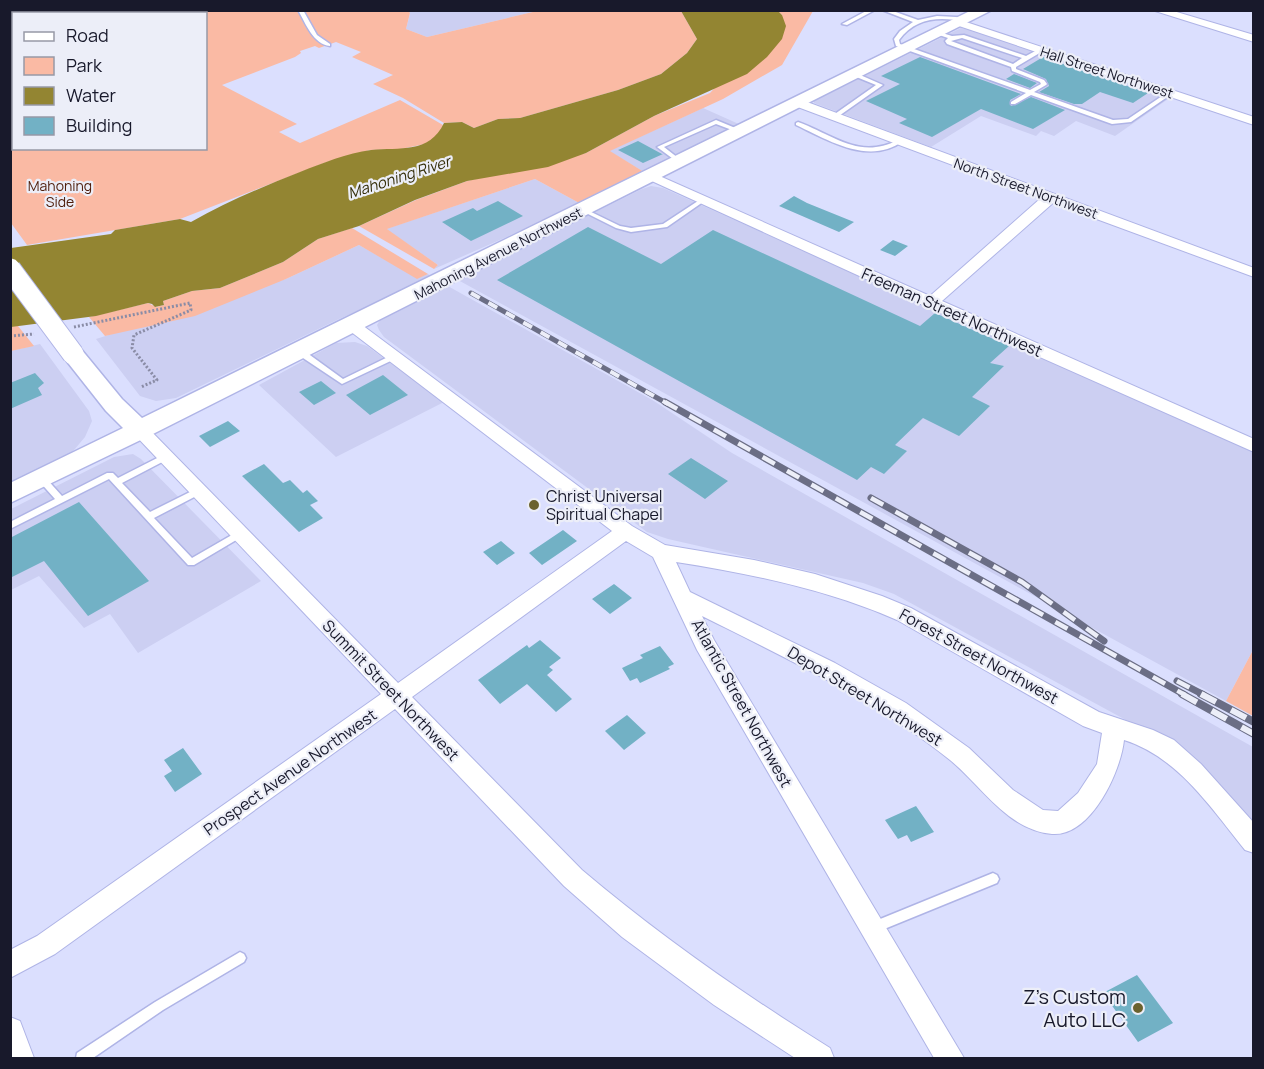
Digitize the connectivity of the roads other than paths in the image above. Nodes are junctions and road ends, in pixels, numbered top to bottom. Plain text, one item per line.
1 (300, 10) edge
2 (873, 10) edge
3 (884, 10) edge
4 (986, 10) edge
5 (1157, 10) edge
6 (916, 21) junction
7 (963, 22) junction
8 (845, 24) dead end
9 (946, 36) junction
10 (1254, 39) edge
11 (328, 45) dead end
12 (909, 49) junction
13 (1041, 50) junction
14 (1026, 58) junction
15 (1014, 68) junction
16 (856, 75) junction
17 (995, 80) junction
18 (1030, 93) junction
19 (1170, 93) junction
20 (799, 103) junction
21 (1013, 103) dead end
22 (834, 117) junction
23 (1254, 122) edge
24 (798, 124) dead end
25 (900, 141) junction
26 (650, 177) junction
27 (1050, 198) junction
28 (701, 201) junction
29 (583, 210) junction
30 (10, 270) edge
31 (1254, 273) edge
32 (931, 303) junction
33 (352, 325) junction
34 (300, 352) junction
35 (393, 358) junction
36 (140, 430) junction
37 (1254, 446) edge
38 (165, 457) junction
39 (41, 478) junction
40 (117, 482) junction
41 (199, 491) junction
42 (10, 494) edge
43 (61, 500) junction
44 (148, 518) junction
45 (10, 526) edge
46 (625, 531) junction
47 (240, 534) junction
48 (661, 552) junction
49 (684, 598) junction
50 (396, 696) junction
51 (1114, 729) junction
52 (1254, 842) edge
53 (993, 879) dead end
54 (872, 928) junction
55 (240, 958) dead end
56 (10, 965) edge
57 (10, 1030) edge
58 (20, 1059) edge
59 (82, 1059) edge
60 (820, 1059) edge
61 (950, 1059) edge

1 - 11 lane
2 - 8 lane
3 - 6 lane
4 - 7 main road, Mahoning Avenue Northwest
5 - 10 street
6 - 7 lane
6 - 12 lane
7 - 9 main road, Mahoning Avenue Northwest
7 - 13 street, Hall Street Northwest
9 - 12 main road, Mahoning Avenue Northwest
9 - 14 lane
9 - 15 lane
12 - 16 main road, Mahoning Avenue Northwest
12 - 17 lane
13 - 14 lane
13 - 19 street, Hall Street Northwest
14 - 15 lane
15 - 17 lane
15 - 18 lane
16 - 20 main road, Mahoning Avenue Northwest
16 - 22 lane
17 - 18 lane
18 - 19 lane
18 - 21 lane
19 - 23 street, Hall Street Northwest
20 - 22 street, North Street Northwest
20 - 26 main road, Mahoning Avenue Northwest
22 - 25 street, North Street Northwest
24 - 25 lane
25 - 27 street, North Street Northwest
26 - 28 street, Freeman Street Northwest
26 - 29 main road, Mahoning Avenue Northwest
27 - 31 street, North Street Northwest
27 - 32 street
28 - 29 lane
28 - 32 street, Freeman Street Northwest
29 - 33 main road, Mahoning Avenue Northwest
30 - 36 main road, Summit Street Northwest, bridge
32 - 37 street, Freeman Street Northwest
33 - 34 main road, Mahoning Avenue Northwest
33 - 35 street
34 - 35 lane
34 - 36 main road, Mahoning Avenue Northwest
35 - 46 street
36 - 38 street, Summit Street Northwest
36 - 39 main road, Mahoning Avenue Northwest
38 - 40 lane
38 - 41 street, Summit Street Northwest
39 - 42 main road, Mahoning Avenue Northwest
39 - 43 lane
40 - 43 lane
40 - 44 lane
41 - 44 lane
41 - 47 street, Summit Street Northwest
43 - 45 lane
44 - 47 lane
46 - 48 street
46 - 50 street, Prospect Avenue Northwest
47 - 50 street, Summit Street Northwest
48 - 49 street, Atlantic Street Northwest
48 - 51 street, Forest Street Northwest
49 - 51 street, Depot Street Northwest
49 - 54 street, Atlantic Street Northwest
50 - 56 street, Prospect Avenue Northwest
50 - 60 street, Summit Street Northwest
51 - 52 street, Forest Street Northwest
53 - 54 lane
54 - 61 street, Atlantic Street Northwest
55 - 59 lane
57 - 58 street

